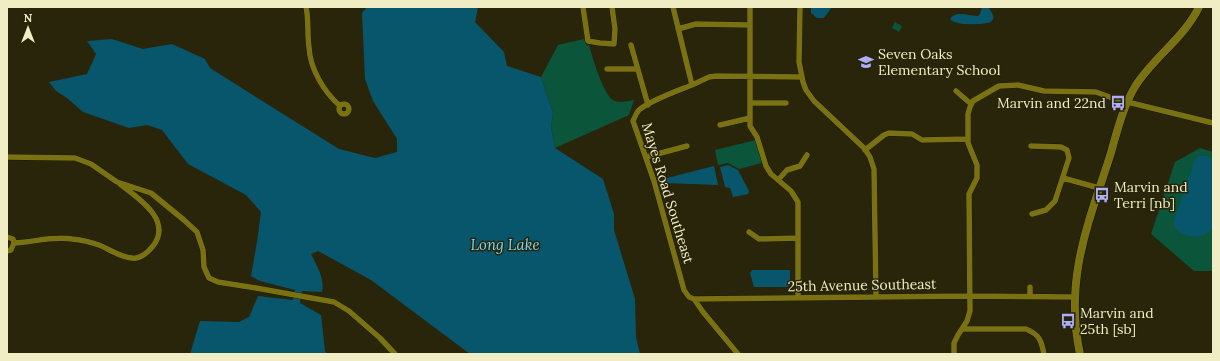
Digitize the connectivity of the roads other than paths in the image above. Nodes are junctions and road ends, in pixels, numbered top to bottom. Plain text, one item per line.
1 (306, 7) edge
2 (583, 7) edge
3 (612, 7) edge
4 (673, 7) edge
5 (750, 7) edge
6 (800, 7) edge
7 (1199, 7) edge
8 (750, 25) junction
9 (678, 29) junction
10 (631, 45) dead end
11 (606, 69) dead end
12 (638, 69) junction
13 (750, 76) junction
14 (802, 77) junction
15 (692, 85) junction
16 (956, 92) dead end
17 (1128, 102) junction
18 (750, 103) junction
19 (786, 103) dead end
20 (971, 104) junction
21 (648, 105) junction
22 (340, 106) dead end
23 (750, 118) junction
24 (1213, 123) edge
25 (720, 125) dead end
26 (968, 139) junction
27 (687, 146) dead end
28 (1031, 146) dead end
29 (865, 150) junction
30 (807, 155) dead end
31 (7, 157) edge
32 (646, 157) junction
33 (1063, 178) junction
34 (778, 180) junction
35 (117, 182) junction
36 (1099, 188) junction
37 (1032, 214) dead end
38 (750, 232) dead end
39 (7, 237) edge
40 (798, 238) junction
41 (14, 243) junction
42 (7, 251) edge
43 (1030, 287) dead end
44 (970, 296) junction
45 (1030, 296) junction
46 (876, 297) junction
47 (1074, 297) junction
48 (798, 298) junction
49 (694, 299) junction
50 (962, 329) junction
51 (395, 354) edge
52 (738, 354) edge
53 (954, 354) edge
54 (1044, 354) edge
55 (1080, 354) edge

1 - 22 street
2 - 3 street
4 - 9 street
5 - 8 street
6 - 14 street
7 - 17 street
8 - 9 street
8 - 13 street
9 - 15 street
10 - 12 street
11 - 12 street
12 - 21 street
13 - 14 street, Mayes Road Southeast
13 - 15 street, Mayes Road Southeast
13 - 18 street
14 - 29 street
15 - 21 street, Mayes Road Southeast
16 - 20 street
17 - 20 street
17 - 24 street
17 - 36 street
18 - 19 street
18 - 23 street
20 - 26 street
21 - 32 street, Mayes Road Southeast
23 - 25 street
23 - 34 street
26 - 29 street
26 - 44 street
27 - 32 street
28 - 33 street
29 - 46 street
30 - 34 street
31 - 35 street
32 - 49 street, Mayes Road Southeast
33 - 36 street
33 - 37 street
34 - 40 street
35 - 41 street
35 - 51 street
36 - 47 street
38 - 40 street
39 - 41 street
40 - 48 street
41 - 42 street
43 - 45 street
44 - 45 street, 25th Avenue Southeast
44 - 46 street, 25th Avenue Southeast
44 - 50 street
45 - 47 street, 25th Avenue Southeast
46 - 48 street, 25th Avenue Southeast
47 - 55 street
48 - 49 street, 25th Avenue Southeast
49 - 52 street, Mayes Road Southeast
50 - 53 street
50 - 54 street

